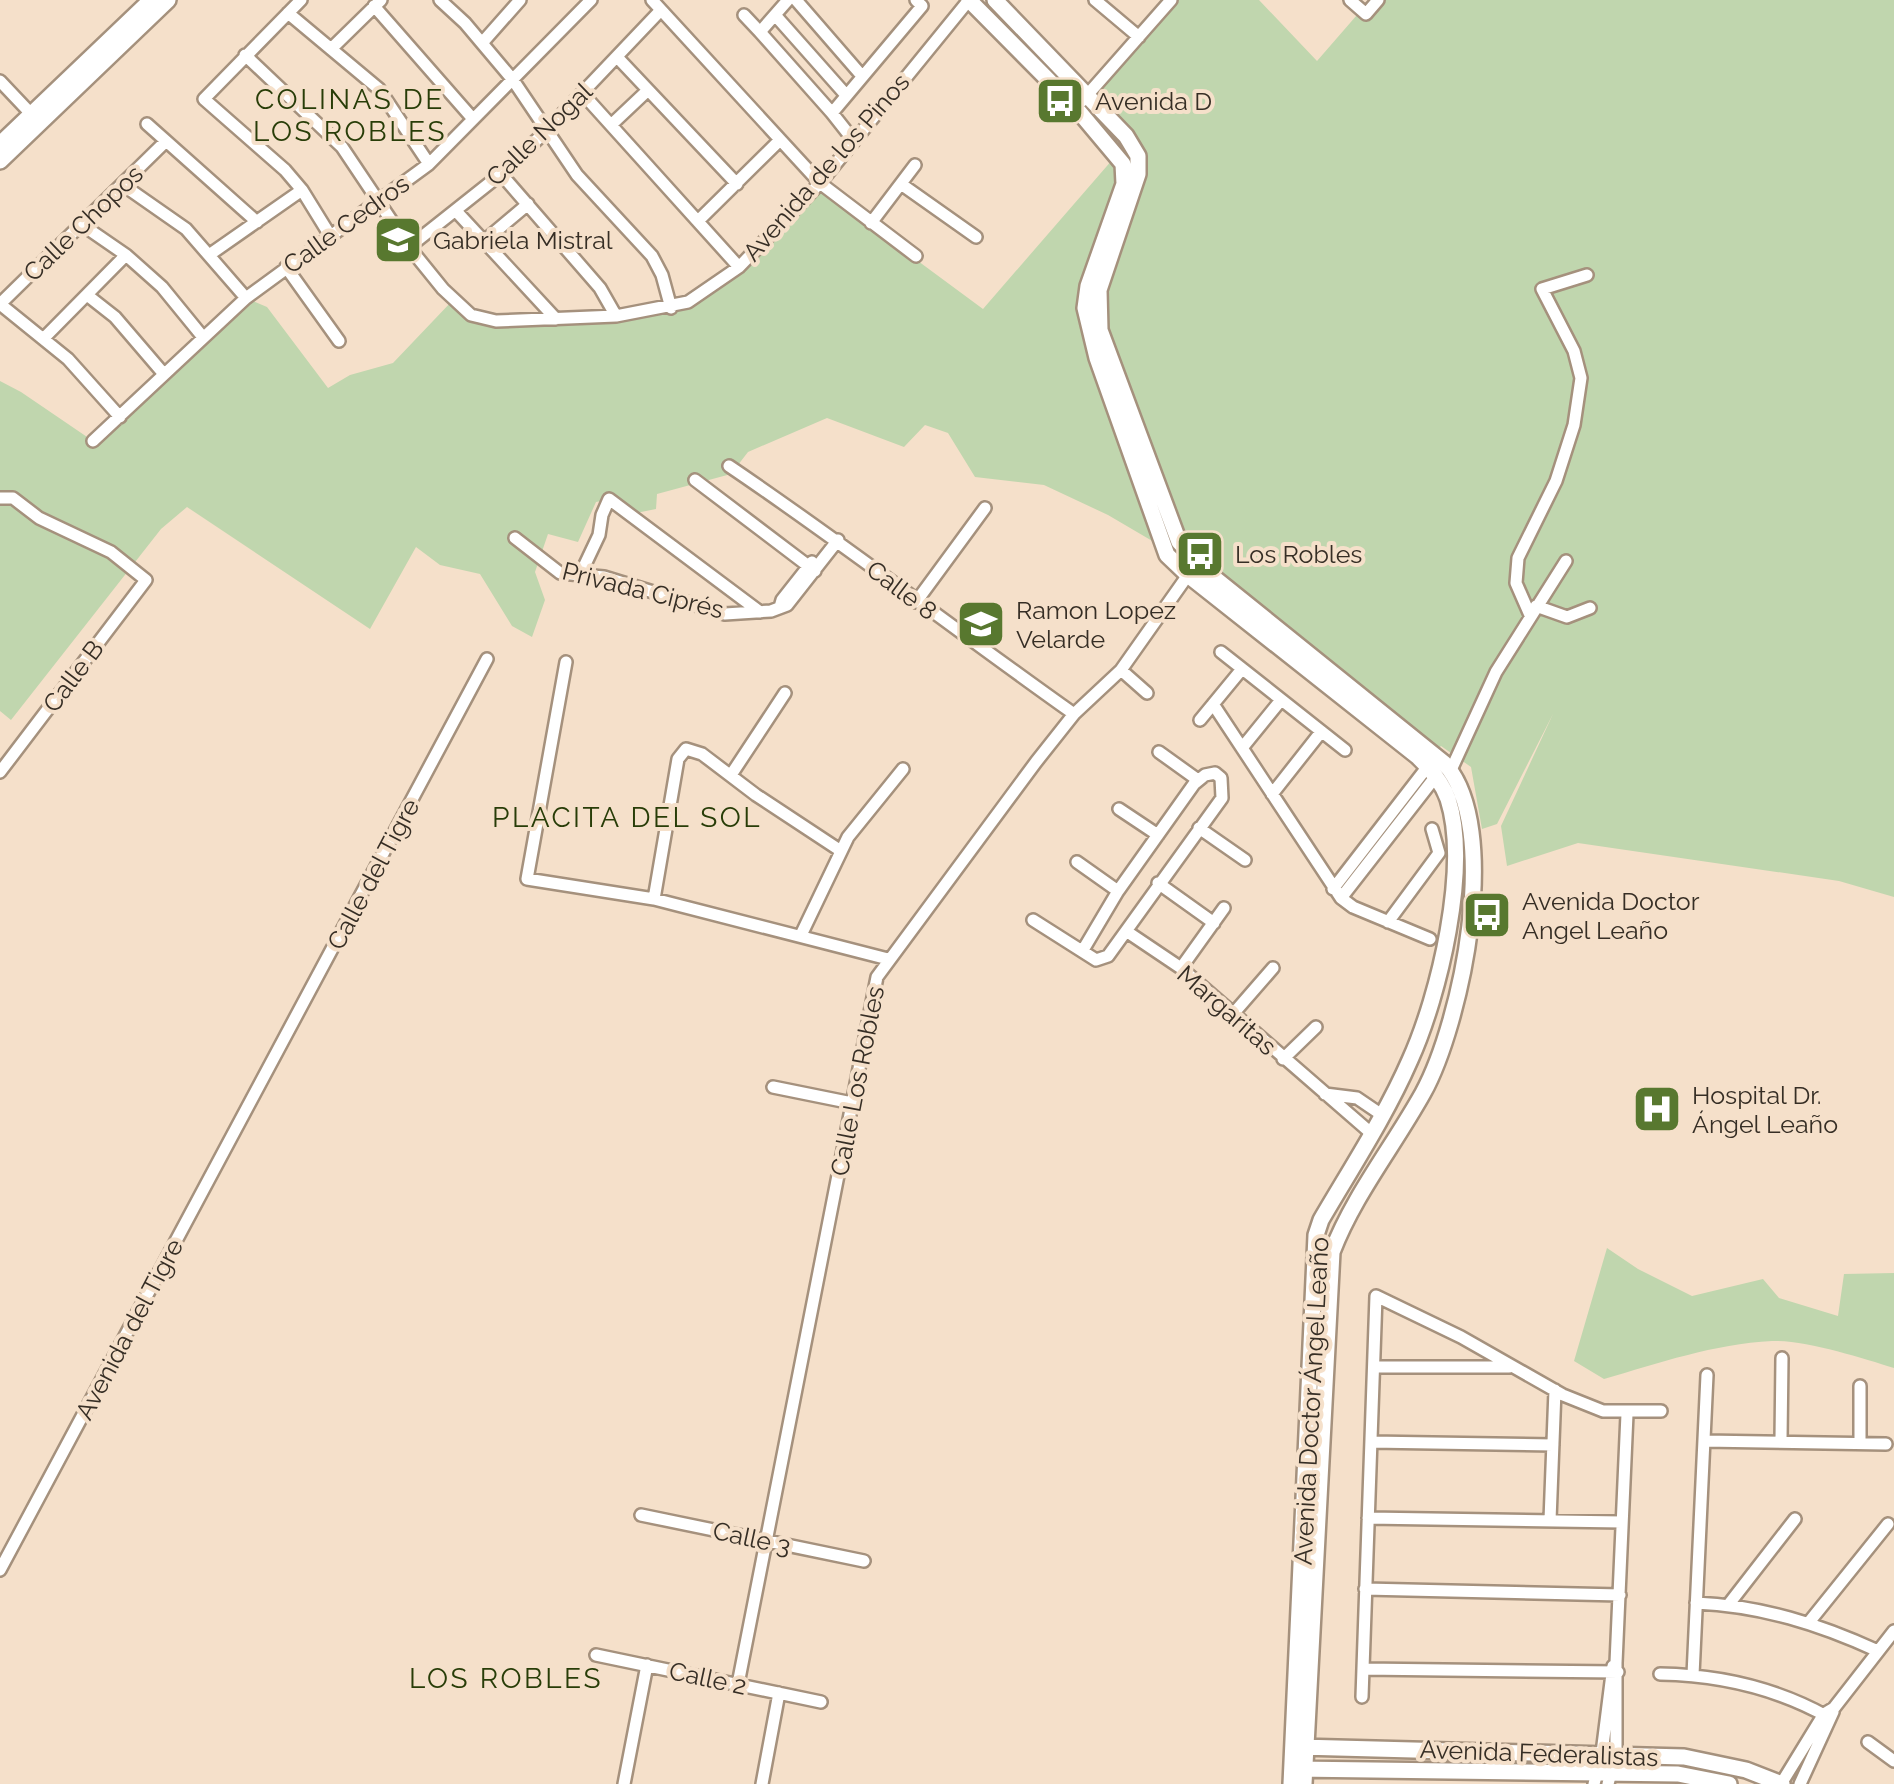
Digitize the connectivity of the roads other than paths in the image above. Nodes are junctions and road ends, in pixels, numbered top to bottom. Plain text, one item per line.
1 (168, 0) edge
2 (300, 0) edge
3 (440, 0) edge
4 (520, 0) edge
5 (792, 0) edge
6 (916, 0) edge
7 (969, 0) edge
8 (995, 0) edge
9 (1095, 0) edge
10 (1171, 0) edge
11 (1350, 0) edge
12 (1378, 0) edge
13 (585, 2) edge
14 (377, 3) edge
15 (151, 5) edge
16 (656, 6) edge
17 (288, 13) junction
18 (744, 15) dead end
19 (775, 15) junction
20 (760, 32) junction
21 (1140, 37) junction
22 (482, 43) junction
23 (331, 49) junction
24 (245, 55) junction
25 (617, 57) junction
26 (862, 76) junction
27 (513, 80) junction
28 (0, 82) edge
29 (647, 91) junction
30 (582, 93) junction
31 (846, 95) junction
32 (1081, 103) junction
33 (832, 113) junction
34 (36, 119) junction
35 (473, 120) junction
36 (147, 124) dead end
37 (611, 125) junction
38 (1119, 130) junction
39 (545, 132) junction
40 (847, 132) dead end
41 (780, 140) junction
42 (165, 142) junction
43 (0, 144) edge
44 (1107, 144) junction
45 (0, 161) edge
46 (429, 164) junction
47 (914, 166) dead end
48 (501, 174) junction
49 (820, 183) junction
50 (124, 184) junction
51 (736, 184) junction
52 (902, 184) junction
53 (302, 190) junction
54 (380, 199) junction
55 (528, 204) junction
56 (456, 211) junction
57 (698, 221) junction
58 (257, 222) junction
59 (872, 223) junction
60 (81, 224) junction
61 (330, 236) junction
62 (976, 237) dead end
63 (483, 242) junction
64 (409, 248) junction
65 (209, 255) junction
66 (126, 256) junction
67 (916, 256) dead end
68 (286, 267) junction
69 (739, 267) junction
70 (1587, 275) dead end
71 (87, 294) junction
72 (246, 298) junction
73 (0, 304) edge
74 (671, 308) junction
75 (616, 316) junction
76 (556, 319) junction
77 (202, 336) junction
78 (45, 338) junction
79 (339, 341) dead end
80 (163, 373) junction
81 (120, 417) junction
82 (93, 442) dead end
83 (730, 466) dead end
84 (694, 480) dead end
85 (0, 498) edge
86 (985, 508) dead end
87 (514, 538) dead end
88 (835, 538) junction
89 (1566, 561) dead end
90 (812, 568) junction
91 (581, 573) junction
92 (1188, 576) junction
93 (916, 602) junction
94 (1590, 608) dead end
95 (1533, 610) junction
96 (760, 612) junction
97 (1221, 652) dead end
98 (487, 659) dead end
99 (566, 662) dead end
100 (1242, 668) junction
101 (1121, 670) junction
102 (785, 693) dead end
103 (1147, 693) dead end
104 (1281, 700) junction
105 (1213, 704) junction
106 (1074, 714) junction
107 (1200, 720) dead end
108 (1320, 732) junction
109 (1242, 748) junction
110 (1345, 750) dead end
111 (1159, 752) dead end
112 (902, 769) dead end
113 (1438, 771) junction
114 (0, 772) edge
115 (731, 775) junction
116 (1198, 780) junction
117 (1272, 794) junction
118 (1119, 809) dead end
119 (1199, 828) junction
120 (1432, 829) dead end
121 (1158, 836) junction
122 (842, 851) junction
123 (1245, 860) dead end
124 (1077, 862) dead end
125 (1158, 883) junction
126 (1118, 891) junction
127 (1337, 894) junction
128 (654, 899) junction
129 (1224, 908) dead end
130 (1032, 920) dead end
131 (1388, 922) junction
132 (1214, 923) junction
133 (1126, 932) junction
134 (800, 934) junction
135 (1430, 939) dead end
136 (1083, 950) junction
137 (888, 959) junction
138 (1181, 968) junction
139 (1272, 968) dead end
140 (1233, 1014) junction
141 (1316, 1027) dead end
142 (1284, 1058) junction
143 (772, 1087) dead end
144 (258, 1088) joint
145 (1325, 1094) junction
146 (852, 1102) junction
147 (1382, 1116) junction
148 (1371, 1133) junction
149 (1782, 1358) dead end
150 (1374, 1367) junction
151 (1514, 1367) junction
152 (1707, 1375) dead end
153 (1860, 1386) dead end
154 (1555, 1390) junction
155 (1660, 1411) dead end
156 (1627, 1414) junction
157 (1704, 1440) junction
158 (1781, 1440) junction
159 (1371, 1442) junction
160 (1860, 1443) junction
161 (1553, 1444) junction
162 (1886, 1444) dead end
163 (641, 1515) dead end
164 (1368, 1518) junction
165 (1795, 1519) dead end
166 (1550, 1520) junction
167 (1622, 1522) junction
168 (1888, 1524) dead end
169 (767, 1541) junction
170 (864, 1560) dead end
171 (0, 1570) edge
172 (1365, 1590) junction
173 (1620, 1595) junction
174 (1696, 1602) junction
175 (1729, 1604) junction
176 (1810, 1621) junction
177 (1894, 1631) edge
178 (1878, 1651) junction
179 (596, 1655) dead end
180 (647, 1666) junction
181 (1363, 1669) junction
182 (1615, 1669) junction
183 (1660, 1674) dead end
184 (1693, 1675) junction
185 (738, 1684) junction
186 (780, 1693) junction
187 (1362, 1697) dead end
188 (821, 1702) dead end
189 (1829, 1713) junction
190 (1868, 1742) dead end
191 (1299, 1747) junction
192 (1609, 1754) junction
193 (1894, 1760) edge
194 (1298, 1776) edge
195 (1601, 1778) edge
196 (624, 1784) edge
197 (762, 1784) edge
198 (1729, 1784) edge
199 (1782, 1784) edge
200 (1800, 1784) edge

1 - 15 street
2 - 17 street
3 - 22 street
4 - 22 street
5 - 19 street
5 - 26 street
6 - 26 street
7 - 32 street
7 - 49 street, Avenida de los Pinos
8 - 32 street
9 - 21 street
10 - 21 street
11 - 12 street
13 - 27 street, Calle Cedros
14 - 23 street
14 - 35 street
15 - 34 street
16 - 25 street, Calle Nogal
16 - 41 street
17 - 23 street
17 - 24 street
18 - 20 street
19 - 20 street
19 - 31 street
20 - 33 street
21 - 32 street
22 - 27 street
23 - 46 street
24 - 53 street
24 - 54 street, Avenida de los Pinos
25 - 29 street
25 - 30 street, Calle Nogal
26 - 31 street
27 - 35 street, Calle Cedros
27 - 39 street
28 - 34 street
29 - 37 street, Calle Nogal
29 - 51 street
30 - 37 street
30 - 39 street, Calle Nogal
31 - 33 street
32 - 38 street
32 - 44 street
33 - 40 street
34 - 43 street
34 - 45 street
35 - 46 street, Calle Cedros
36 - 42 street
37 - 57 street
38 - 44 street
38 - 113 street
39 - 48 street, Calle Nogal
39 - 74 street
41 - 49 street
41 - 51 street
42 - 50 street, Calle Chopos
42 - 58 street
44 - 92 street
46 - 54 street, Calle Cedros
47 - 52 street
48 - 55 street
48 - 56 street, Calle Nogal
49 - 59 street
49 - 69 street, Avenida de los Pinos
50 - 60 street, Calle Chopos
50 - 65 street
51 - 57 street
52 - 59 street
52 - 62 street
53 - 58 street
53 - 61 street
54 - 61 street, Calle Cedros
54 - 64 street, Avenida de los Pinos
55 - 63 street, Calle Nogal
55 - 75 street
56 - 63 street
56 - 64 street, Calle Nogal
57 - 69 street
58 - 65 street
59 - 67 street
60 - 66 street
60 - 73 street, Calle Chopos
61 - 68 street, Calle Cedros
63 - 76 street
64 - 76 street, Avenida de los Pinos
65 - 72 street
66 - 71 street
66 - 77 street
68 - 72 street, Calle Cedros
68 - 79 street
69 - 74 street, Avenida de los Pinos
70 - 95 street
71 - 78 street
71 - 80 street
72 - 77 street, Calle Cedros
73 - 78 street
74 - 75 street, Avenida de los Pinos
75 - 76 street, Avenida de los Pinos
77 - 80 street, Calle Cedros
78 - 81 street
80 - 81 street, Calle Cedros
81 - 82 street, Calle Cedros
83 - 88 street, Calle 8
84 - 90 street
85 - 114 street, Calle B
86 - 93 street
87 - 91 street, Privada Ciprés
88 - 90 street, Privada Ciprés
88 - 93 street, Calle 8
89 - 95 street
90 - 96 street, Privada Ciprés
91 - 96 street, Privada Ciprés
91 - 96 street
92 - 101 street, Calle Los Robles
92 - 113 street
93 - 106 street, Calle 8
94 - 95 street
95 - 113 street
97 - 100 street
98 - 144 street, Calle del Tigre
99 - 128 street
100 - 104 street
100 - 105 street
101 - 103 street
101 - 106 street, Calle Los Robles
102 - 115 street
104 - 108 street
104 - 109 street
105 - 107 street
105 - 109 street
106 - 137 street, Calle Los Robles
108 - 110 street
108 - 117 street
109 - 117 street
111 - 116 street
112 - 122 street
113 - 127 street
113 - 147 street, Avenida Doctor Ángel Leaño
113 - 191 street, Avenida Doctor Ángel Leaño
115 - 122 street
115 - 128 street
116 - 119 street
116 - 121 street
117 - 127 street
118 - 121 street
119 - 123 street
119 - 125 street
120 - 131 street
121 - 126 street
122 - 134 street
124 - 126 street
125 - 132 street
125 - 133 street
126 - 136 street
127 - 131 street
128 - 134 street
129 - 132 street
130 - 136 street
131 - 135 street
132 - 138 street
133 - 136 street
133 - 138 street, Margaritas
134 - 137 street
137 - 146 street, Calle Los Robles
138 - 140 street, Margaritas
139 - 140 street
140 - 142 street, Margaritas
141 - 142 street
142 - 145 street, Margaritas
143 - 146 street
144 - 171 street, Avenida del Tigre
145 - 147 street, Margaritas
145 - 148 street, Margaritas
146 - 169 street, Calle Los Robles
147 - 148 street, Avenida Doctor Ángel Leaño
148 - 191 street, Avenida Doctor Ángel Leaño
149 - 158 street
150 - 151 street
150 - 151 street
150 - 159 street
151 - 154 street
152 - 157 street
153 - 160 street
154 - 156 street
154 - 161 street
155 - 156 street
156 - 167 street
157 - 158 street
157 - 174 street
158 - 160 street
159 - 161 street
159 - 164 street
160 - 162 street
161 - 166 street
163 - 169 street, Calle 3
164 - 166 street
164 - 172 street
165 - 175 street
166 - 167 street
167 - 173 street
168 - 176 street
169 - 170 street, Calle 3
169 - 185 street, Calle Los Robles
172 - 173 street
172 - 181 street
173 - 182 street
174 - 175 street
174 - 184 street
175 - 176 street
176 - 178 street
177 - 178 street
178 - 189 street
179 - 180 street, Calle 2
180 - 185 street, Calle 2
180 - 196 street
181 - 182 street
181 - 187 street
182 - 192 street
183 - 184 street
184 - 189 street
185 - 186 street, Calle 2
186 - 188 street, Calle 2
186 - 197 street
189 - 199 street
189 - 200 street
190 - 193 street
191 - 192 street, Avenida Federalistas
191 - 194 street, Avenida Doctor Ángel Leaño
192 - 195 street
192 - 199 street, Avenida Federalistas
194 - 195 street, Avenida Federalistas
195 - 198 street, Avenida Federalistas

